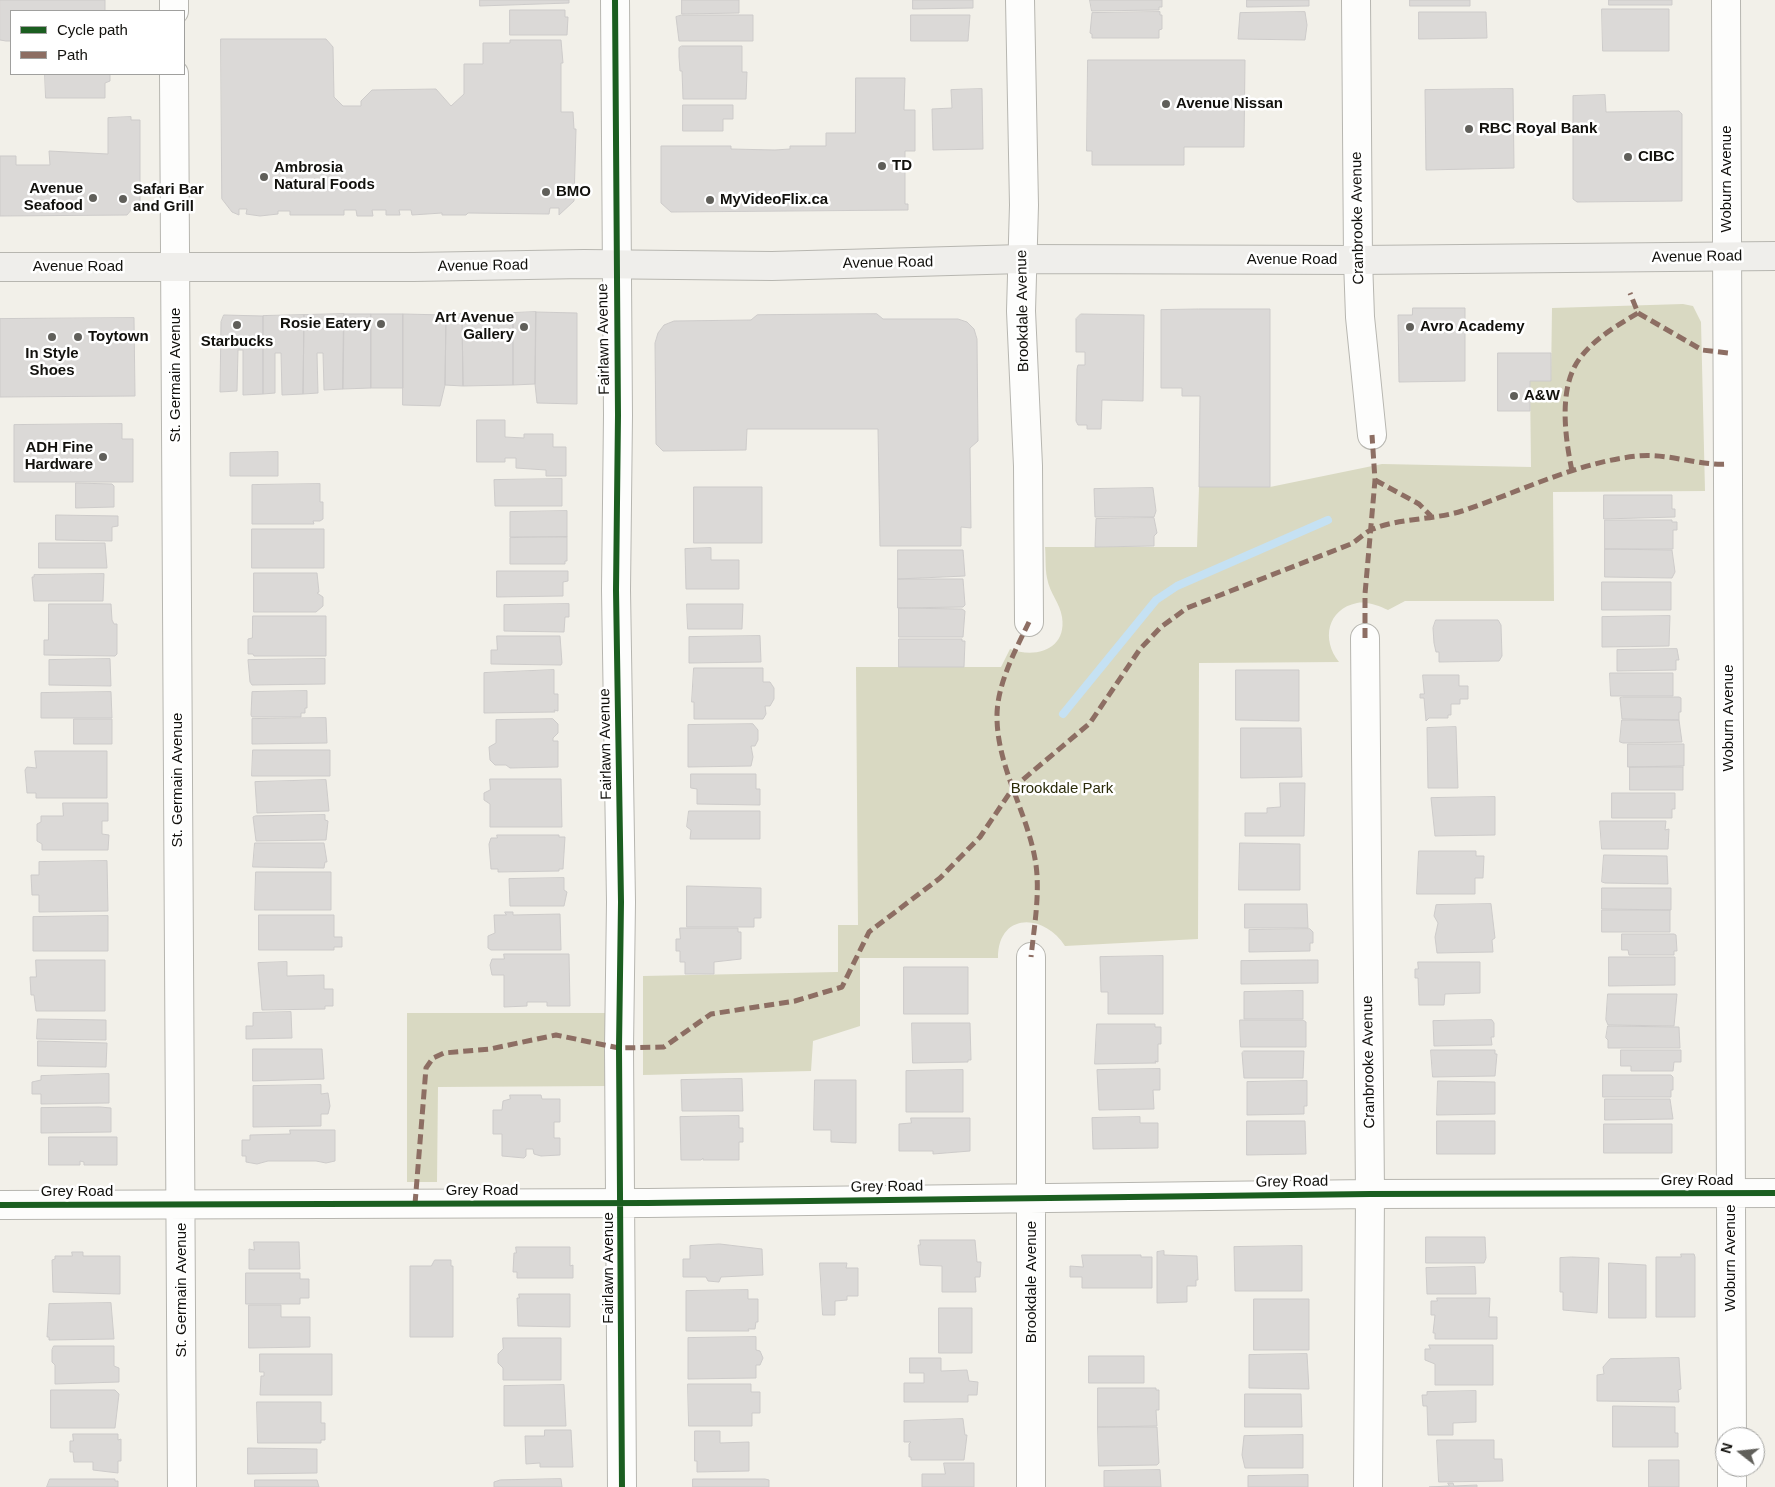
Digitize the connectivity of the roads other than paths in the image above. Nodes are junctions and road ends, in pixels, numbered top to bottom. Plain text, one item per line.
1 (616, 0) edge
2 (1020, 0) edge
3 (1356, 0) edge
4 (1726, 0) edge
5 (174, 75) edge
6 (1727, 256) junction
7 (1775, 256) edge
8 (1022, 259) junction
9 (1358, 260) junction
10 (616, 264) junction
11 (176, 267) junction
12 (0, 268) edge
13 (1372, 435) dead end
14 (1029, 622) dead end
15 (1365, 638) dead end
16 (1031, 957) dead end
17 (1731, 1193) junction
18 (1775, 1193) edge
19 (1370, 1194) junction
20 (1032, 1197) junction
21 (622, 1203) junction
22 (182, 1204) junction
23 (0, 1205) edge
24 (1732, 1427) edge
25 (182, 1487) edge
26 (622, 1487) edge
27 (1031, 1487) edge
28 (1368, 1487) edge

1 - 10 street, Fairlawn Avenue
2 - 8 street, Brookdale Avenue
3 - 9 street, Cranbrooke Avenue
4 - 6 street, Woburn Avenue
5 - 11 street, St. Germain Avenue
6 - 7 main road, Avenue Road
6 - 9 main road, Avenue Road
6 - 17 street, Woburn Avenue
8 - 9 main road, Avenue Road
8 - 10 main road, Avenue Road
8 - 14 street, Brookdale Avenue
9 - 13 street, Cranbrooke Avenue
10 - 11 main road, Avenue Road
10 - 21 street, Fairlawn Avenue
11 - 12 main road, Avenue Road
11 - 22 street, St. Germain Avenue
15 - 19 street, Cranbrooke Avenue
16 - 20 street, Brookdale Avenue
17 - 18 street, Grey Road
17 - 19 street, Grey Road
17 - 24 street, Woburn Avenue
19 - 20 street, Grey Road
19 - 28 street, Cranbrooke Avenue
20 - 21 street, Grey Road
20 - 27 street, Brookdale Avenue
21 - 22 street, Grey Road
21 - 26 street, Fairlawn Avenue
22 - 23 street, Grey Road
22 - 25 street, St. Germain Avenue

